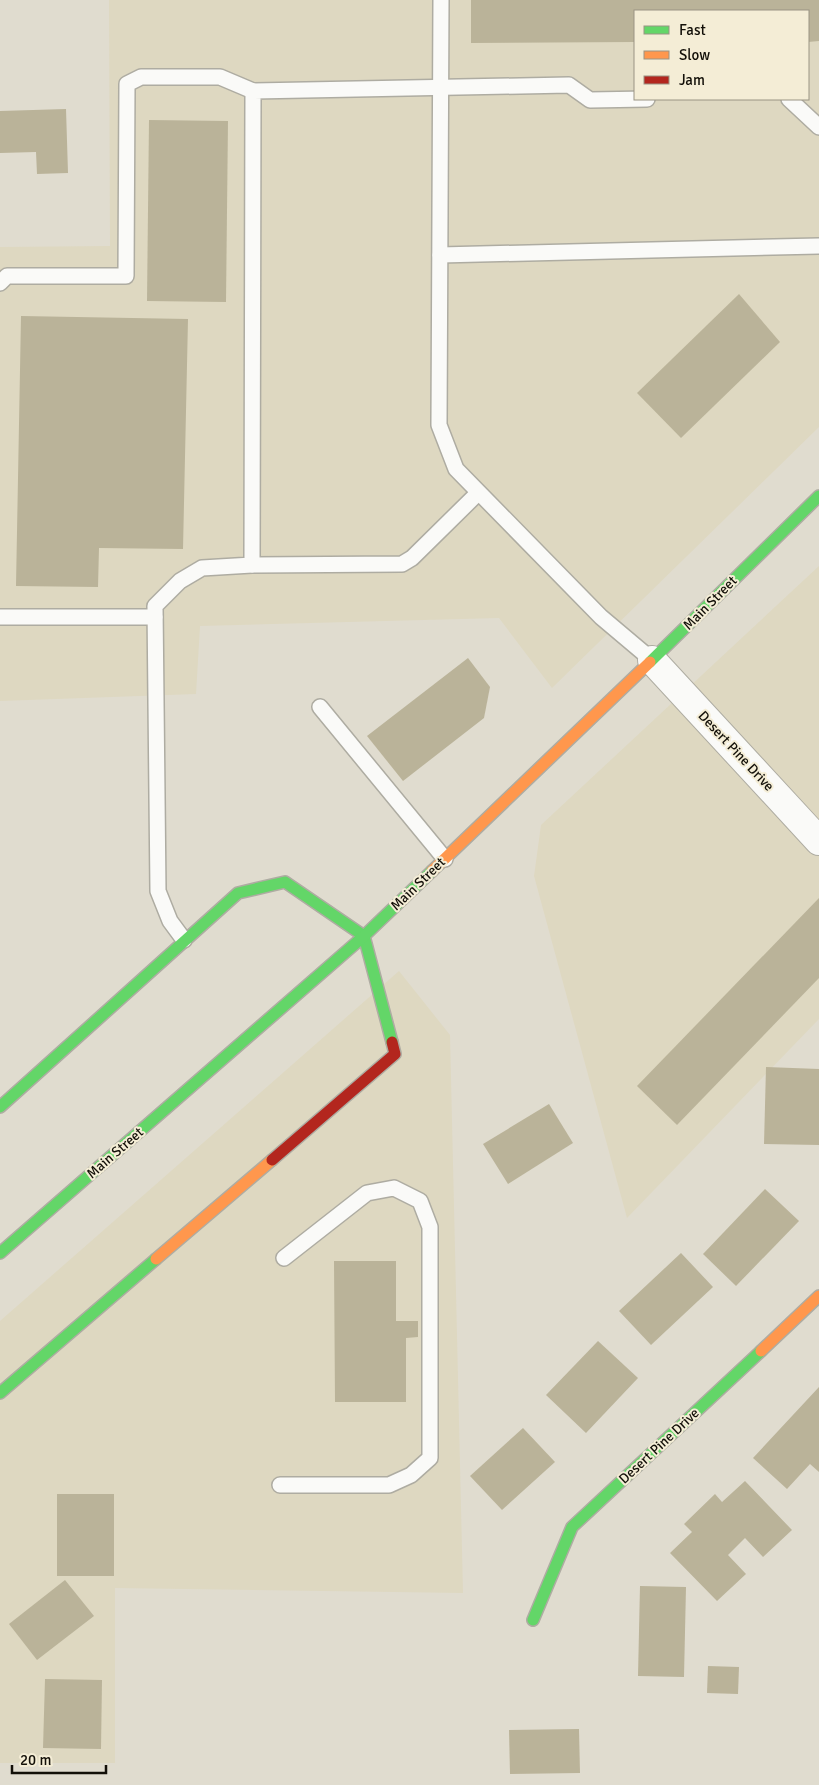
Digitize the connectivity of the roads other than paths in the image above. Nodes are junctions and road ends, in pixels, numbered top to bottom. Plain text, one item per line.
1 (441, 0) edge
2 (440, 87) junction
3 (253, 90) junction
4 (634, 99) edge
5 (790, 100) edge
6 (819, 130) edge
7 (819, 246) edge
8 (440, 255) junction
9 (0, 283) edge
10 (478, 493) junction
11 (819, 496) edge
12 (252, 565) junction
13 (155, 617) junction
14 (0, 618) edge
15 (652, 660) junction
16 (320, 707) dead end
17 (819, 841) edge
18 (445, 859) junction
19 (364, 936) junction
20 (184, 940) junction
21 (0, 1107) edge
22 (0, 1253) edge
23 (284, 1258) dead end
24 (819, 1296) edge
25 (0, 1393) edge
26 (280, 1484) dead end
27 (533, 1620) dead end

1 - 2 lane
2 - 3 lane
2 - 4 lane
2 - 8 lane
3 - 9 lane
3 - 12 lane
5 - 6 lane
7 - 8 lane
8 - 10 lane
10 - 12 lane
10 - 15 lane
11 - 15 street, Main Street
12 - 13 lane
13 - 14 lane
13 - 20 lane
15 - 17 street, Desert Pine Drive
15 - 18 street, Main Street
16 - 18 lane
18 - 19 street, Main Street
19 - 20 street
19 - 22 street, Main Street
19 - 25 street
20 - 21 street
23 - 26 lane
24 - 27 street, Desert Pine Drive

